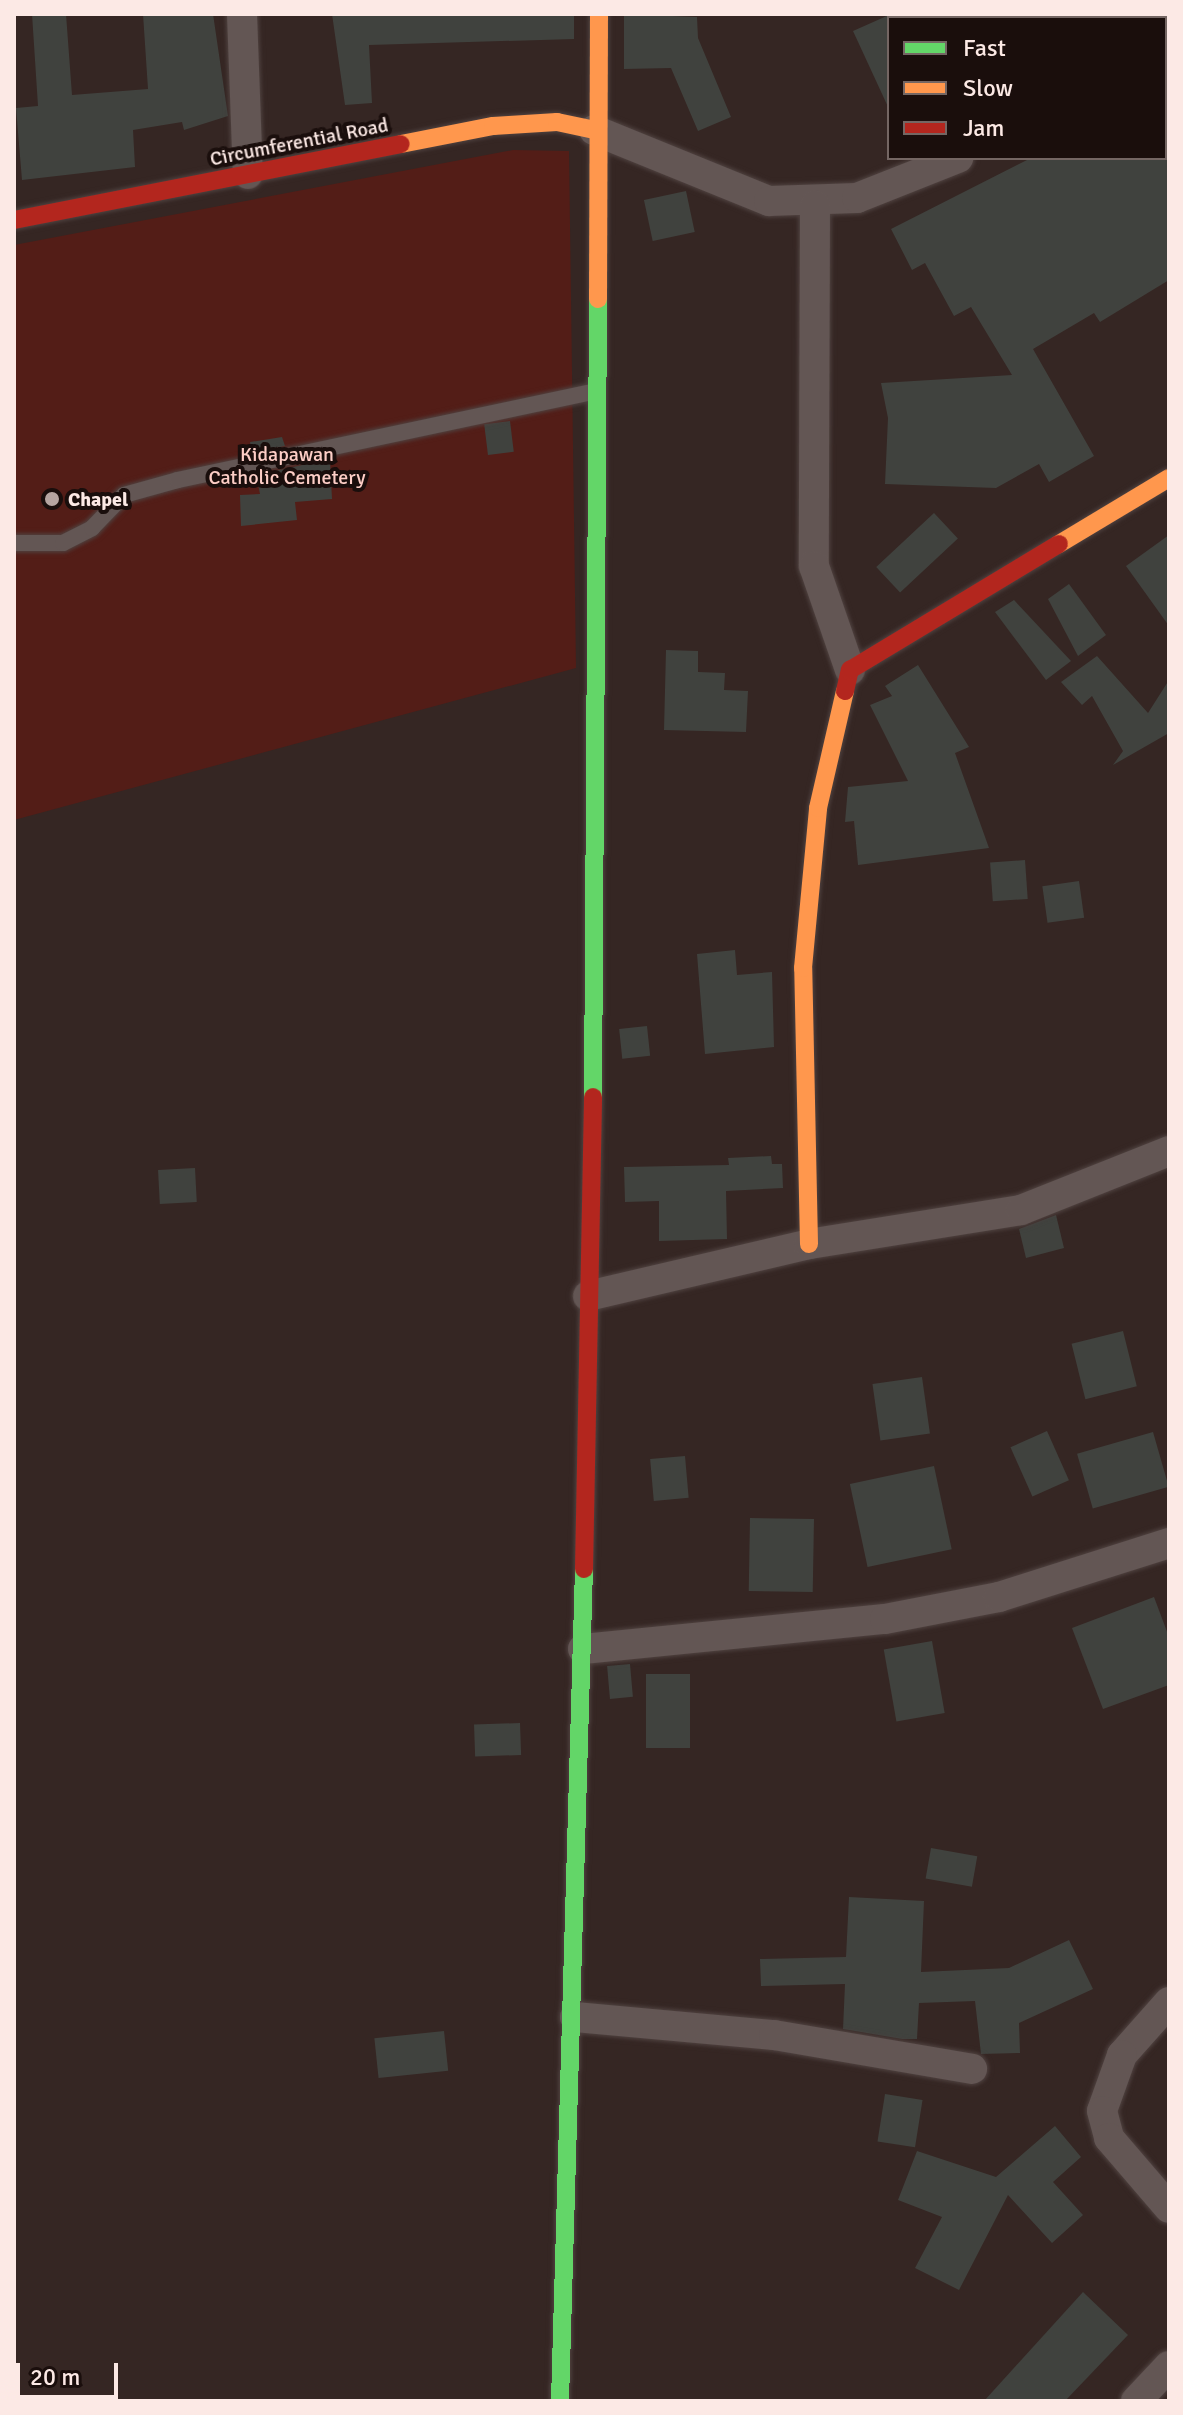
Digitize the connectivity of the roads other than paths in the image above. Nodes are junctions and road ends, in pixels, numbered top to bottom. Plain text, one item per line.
1 (242, 14) edge
2 (599, 14) edge
3 (594, 130) junction
4 (954, 160) edge
5 (248, 174) junction
6 (815, 205) junction
7 (14, 220) edge
8 (592, 392) junction
9 (1165, 486) edge
10 (14, 543) edge
11 (850, 670) junction
12 (1169, 1151) edge
13 (809, 1244) junction
14 (588, 1296) junction
15 (1169, 1543) edge
16 (583, 1649) junction
17 (1169, 2002) edge
18 (575, 2017) junction
19 (972, 2069) dead end
20 (1169, 2208) edge
21 (1169, 2366) edge
22 (560, 2401) edge
23 (1136, 2401) edge

1 - 5 street
2 - 3 street
3 - 5 street, Circumferential Road
3 - 6 street
3 - 8 street
4 - 6 street
5 - 7 street, Circumferential Road
6 - 11 street
8 - 10 lane
8 - 14 street
9 - 11 street
11 - 13 street
12 - 13 street
13 - 14 street
14 - 16 street
15 - 16 street
16 - 18 street
17 - 20 street
18 - 19 street
18 - 22 street
21 - 23 street

